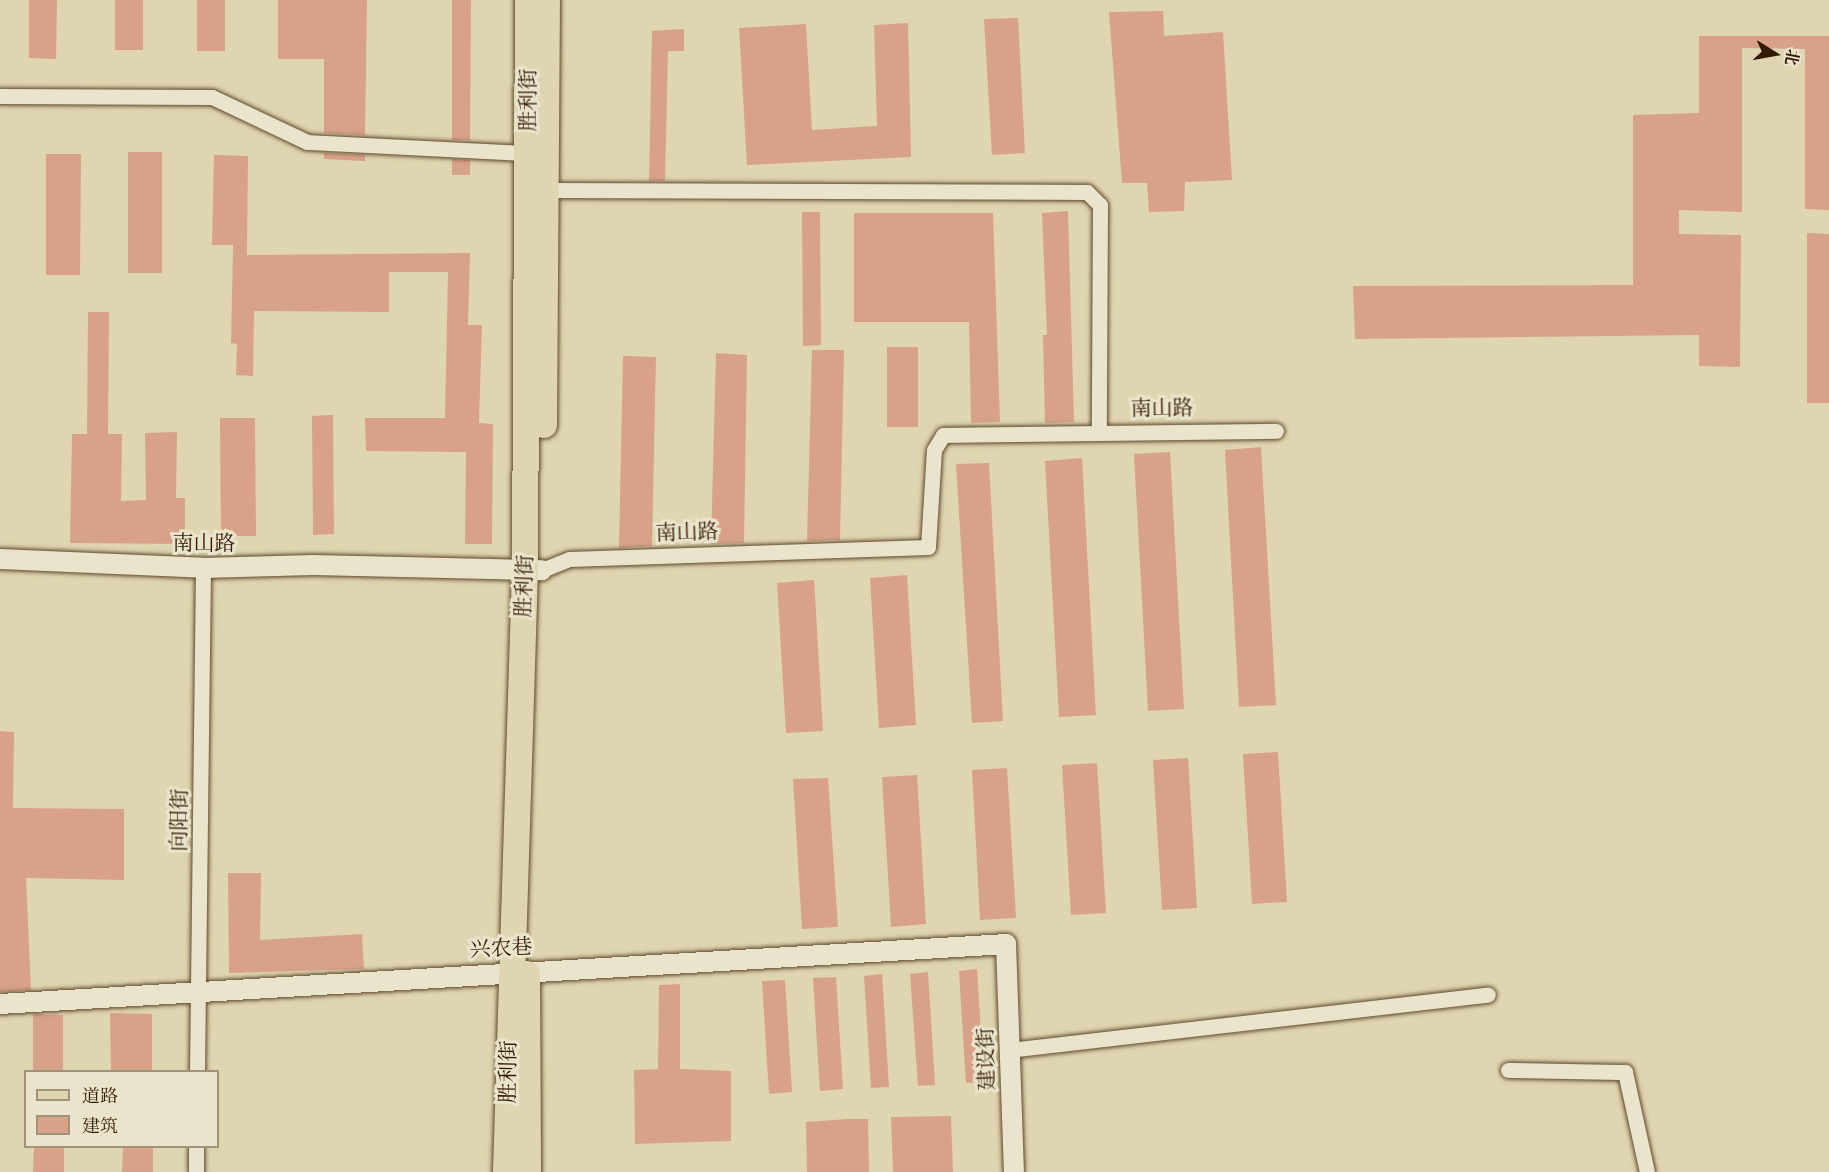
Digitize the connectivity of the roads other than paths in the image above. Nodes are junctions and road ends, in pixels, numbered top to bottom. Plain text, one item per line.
1 (528, 0) edge
2 (548, 0) edge
3 (0, 96) edge
4 (527, 153) junction
5 (546, 190) junction
6 (1276, 431) dead end
7 (1099, 433) junction
8 (0, 559) edge
9 (203, 568) junction
10 (534, 570) junction
11 (1005, 944) joint
12 (519, 971) junction
13 (198, 992) junction
14 (1488, 995) dead end
15 (0, 1004) edge
16 (1010, 1050) junction
17 (197, 1070) edge
18 (1508, 1070) dead end
19 (196, 1148) edge
20 (196, 1172) edge
21 (506, 1172) edge
22 (528, 1172) edge
23 (1014, 1172) edge
24 (1647, 1172) edge

1 - 4 main road, 胜利街
2 - 5 main road, 胜利街
3 - 4 street
4 - 10 main road, 胜利街
5 - 7 street
5 - 10 main road, 胜利街
6 - 7 street, 南山路
7 - 10 street, 南山路
8 - 9 street, 南山路
9 - 10 street, 南山路
9 - 13 street, 向阳街
10 - 12 main road, 胜利街
11 - 12 street, 兴农巷
11 - 16 street, 建设街
12 - 13 street, 兴农巷
12 - 21 main road, 胜利街
12 - 22 main road, 胜利街
13 - 15 street, 兴农巷
13 - 17 street, 向阳街
14 - 16 street
16 - 23 street, 建设街
18 - 24 street
19 - 20 street

